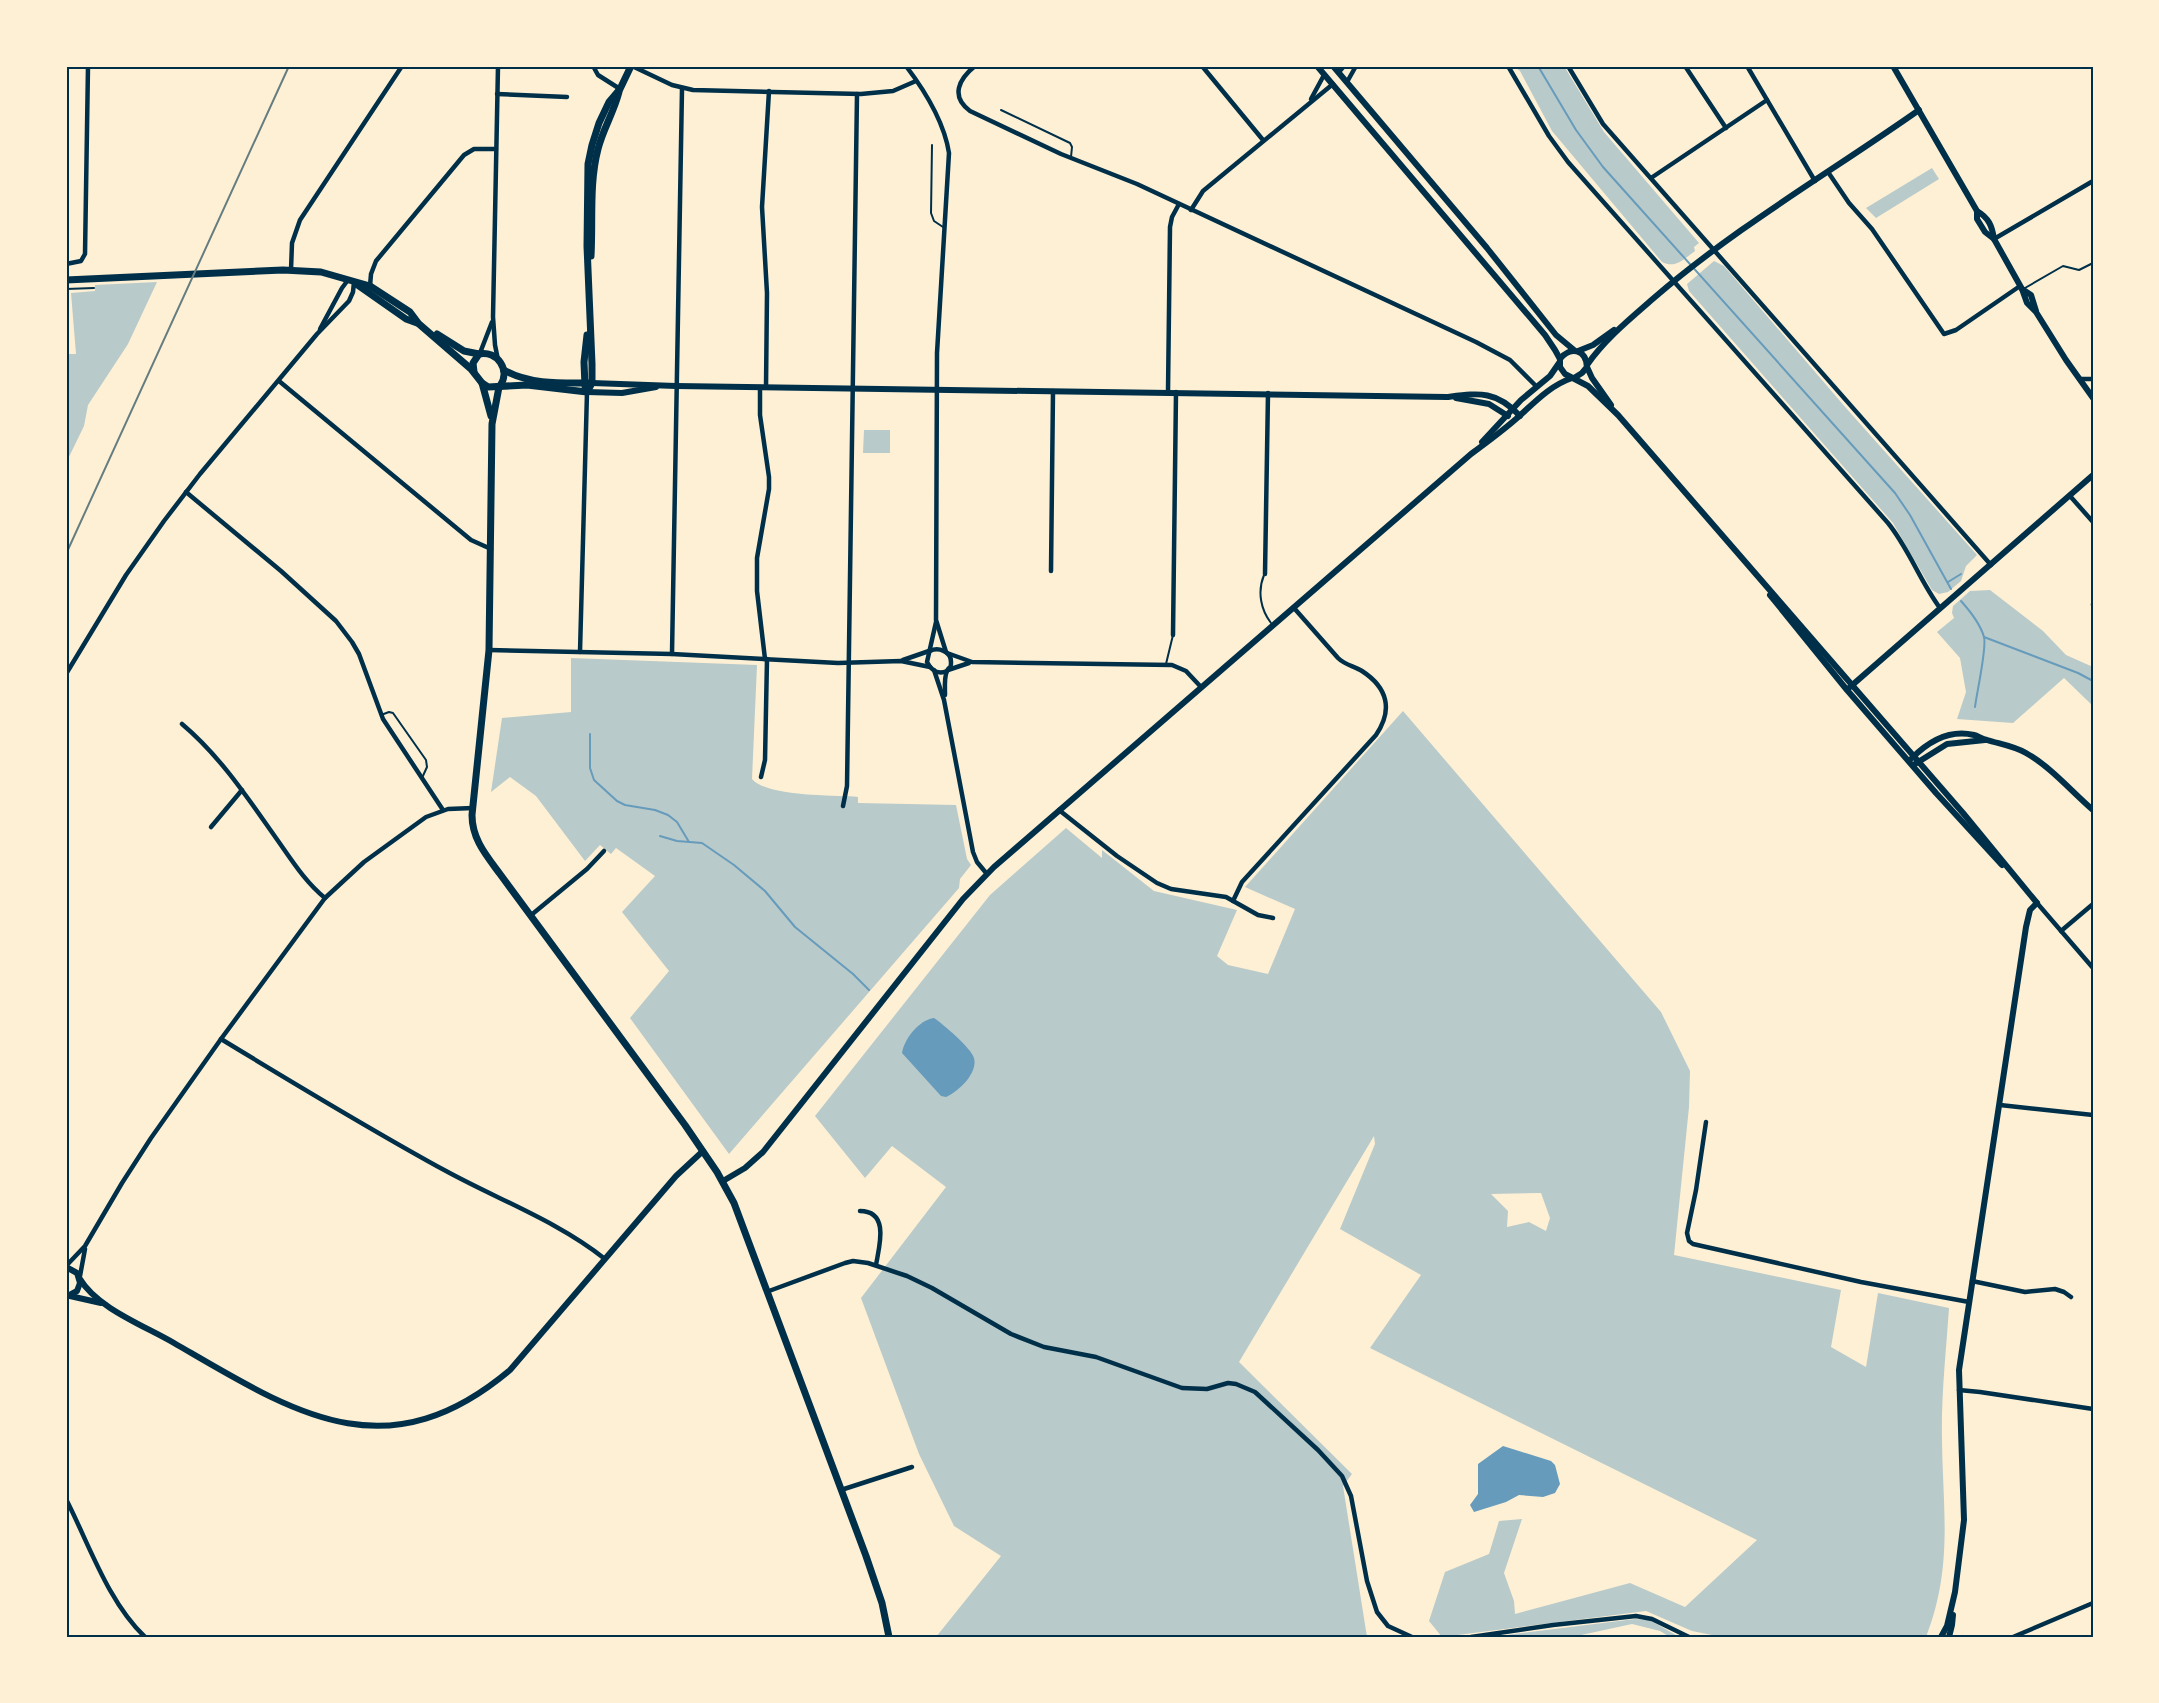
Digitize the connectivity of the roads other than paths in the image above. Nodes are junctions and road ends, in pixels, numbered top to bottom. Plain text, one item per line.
1 (88, 66) edge
2 (402, 66) edge
3 (498, 66) edge
4 (593, 66) edge
5 (632, 66) edge
6 (906, 66) edge
7 (975, 66) edge
8 (1202, 66) edge
9 (1317, 66) edge
10 (1333, 66) edge
11 (1344, 66) edge
12 (1356, 66) edge
13 (1508, 66) edge
14 (1568, 66) edge
15 (1685, 66) edge
16 (1747, 66) edge
17 (1893, 66) edge
18 (1339, 72) junction
19 (1324, 75) junction
20 (916, 81) junction
21 (1347, 82) junction
22 (1333, 84) junction
23 (620, 89) junction
24 (682, 89) junction
25 (769, 91) junction
26 (497, 94) junction
27 (856, 94) junction
28 (567, 97) dead end
29 (1767, 100) junction
30 (1309, 102) junction
31 (1001, 110) dead end
32 (1919, 110) junction
33 (1726, 128) junction
34 (1263, 140) junction
35 (932, 146) dead end
36 (496, 148) junction
37 (1071, 157) junction
38 (1828, 172) junction
39 (1651, 178) junction
40 (1815, 181) junction
41 (2093, 181) edge
42 (1179, 204) junction
43 (1191, 210) junction
44 (943, 227) junction
45 (1994, 239) junction
46 (1713, 250) junction
47 (2093, 263) edge
48 (66, 264) edge
49 (291, 270) junction
50 (66, 280) edge
51 (351, 281) junction
52 (1673, 281) junction
53 (370, 286) junction
54 (2021, 287) junction
55 (94, 288) dead end
56 (66, 289) edge
57 (494, 317) junction
58 (589, 319) junction
59 (1630, 319) junction
60 (419, 324) junction
61 (317, 334) junction
62 (1576, 350) junction
63 (479, 354) junction
64 (498, 360) junction
65 (1559, 361) junction
66 (1587, 366) junction
67 (504, 370) junction
68 (474, 372) junction
69 (1573, 378) junction
70 (2079, 379) junction
71 (2093, 379) edge
72 (279, 381) junction
73 (592, 382) junction
74 (482, 383) junction
75 (584, 383) junction
76 (666, 386) junction
77 (676, 386) junction
78 (500, 387) junction
79 (763, 387) junction
80 (1537, 387) junction
81 (853, 388) junction
82 (936, 389) junction
83 (1053, 391) junction
84 (587, 392) junction
85 (1168, 392) junction
86 (1176, 392) junction
87 (1268, 393) junction
88 (1447, 397) junction
89 (2093, 397) edge
90 (1513, 408) junction
91 (1507, 415) junction
92 (1618, 415) junction
93 (1520, 416) junction
94 (1513, 422) junction
95 (492, 424) junction
96 (1471, 454) junction
97 (2093, 477) edge
98 (186, 492) junction
99 (2070, 496) junction
100 (2093, 522) edge
101 (491, 549) junction
102 (1990, 565) junction
103 (1051, 571) dead end
104 (1264, 574) joint
105 (1294, 608) junction
106 (1940, 608) junction
107 (936, 620) junction
108 (1273, 625) junction
109 (1173, 635) joint
110 (489, 650) junction
111 (929, 651) junction
112 (580, 652) junction
113 (946, 653) junction
114 (672, 654) junction
115 (766, 659) junction
116 (901, 661) junction
117 (972, 662) junction
118 (848, 663) junction
119 (1166, 665) junction
120 (932, 669) junction
121 (947, 670) junction
122 (66, 674) edge
123 (1201, 687) junction
124 (1850, 687) junction
125 (944, 700) junction
126 (380, 715) junction
127 (182, 724) dead end
128 (1913, 761) junction
129 (761, 777) dead end
130 (422, 778) junction
131 (242, 790) junction
132 (843, 806) dead end
133 (473, 808) junction
134 (443, 810) junction
135 (1059, 810) junction
136 (2093, 810) edge
137 (211, 827) dead end
138 (604, 851) dead end
139 (987, 874) junction
140 (325, 898) junction
141 (1233, 901) junction
142 (2037, 903) junction
143 (2093, 904) edge
144 (530, 916) junction
145 (1273, 918) dead end
146 (2061, 931) junction
147 (2093, 968) edge
148 (221, 1039) junction
149 (2000, 1105) junction
150 (2093, 1115) edge
151 (1706, 1122) dead end
152 (703, 1151) junction
153 (723, 1181) junction
154 (860, 1211) dead end
155 (85, 1246) junction
156 (605, 1259) junction
157 (876, 1265) junction
158 (66, 1266) edge
159 (80, 1278) junction
160 (1972, 1281) junction
161 (769, 1291) junction
162 (67, 1297) edge
163 (2070, 1297) dead end
164 (1969, 1302) junction
165 (104, 1304) junction
166 (1958, 1390) junction
167 (2093, 1409) edge
168 (912, 1467) dead end
169 (841, 1490) junction
170 (66, 1499) edge
171 (2093, 1603) edge
172 (1953, 1605) junction
173 (2026, 1634) edge
174 (143, 1635) edge
175 (1951, 1635) edge
176 (136, 1637) edge
177 (889, 1637) edge
178 (1412, 1637) edge
179 (1471, 1637) edge
180 (1689, 1637) edge
181 (1941, 1637) edge
182 (2013, 1637) edge

1 - 48 street
2 - 49 street
3 - 26 street
4 - 23 street
5 - 23 main road
5 - 24 street
6 - 20 street
7 - 37 street
8 - 34 street
9 - 19 street
10 - 18 street
11 - 18 street
12 - 21 street
13 - 52 street
14 - 39 street
15 - 33 street
16 - 29 street
17 - 32 street
18 - 21 street
18 - 22 street
19 - 22 street
19 - 30 street
20 - 27 street
20 - 44 street
21 - 62 street
22 - 30 street
22 - 65 street
23 - 58 main road
24 - 25 street
24 - 77 street
25 - 27 street
25 - 79 street
26 - 28 street
26 - 36 street
27 - 81 street
29 - 33 street
29 - 40 street
30 - 34 street
31 - 37 lane
32 - 38 street
32 - 45 street
33 - 39 street
34 - 43 street
35 - 44 lane
36 - 53 street
36 - 57 street
37 - 42 street
38 - 40 street
38 - 54 street
39 - 46 street
40 - 46 street
41 - 45 street
42 - 43 street
42 - 85 street
43 - 80 street
44 - 82 street
45 - 54 street
46 - 52 street
46 - 102 street
47 - 54 lane
49 - 50 main road
49 - 51 main road
51 - 53 main road
51 - 60 main road
51 - 61 street
51 - 61 street
52 - 59 street
52 - 106 street
53 - 60 main road
54 - 70 street
55 - 56 lane
57 - 63 street
57 - 64 street
58 - 73 main road
58 - 75 main road
59 - 62 street
59 - 66 street
60 - 63 main road
60 - 68 main road
61 - 72 street
62 - 65 street
62 - 66 street
63 - 64 main road
63 - 68 main road
64 - 67 main road
65 - 69 street
65 - 80 street
66 - 69 street
66 - 92 street
67 - 75 main road
67 - 78 main road
68 - 74 main road
69 - 92 street
69 - 93 street
70 - 71 street
70 - 89 street
72 - 98 street
72 - 101 street
73 - 75 main road
73 - 76 street
73 - 84 main road
74 - 78 main road
74 - 95 main road
75 - 84 main road
76 - 77 street
76 - 84 street
77 - 79 street
77 - 114 street
78 - 84 main road
78 - 95 main road
79 - 81 street
79 - 115 street
80 - 90 street
81 - 82 street
81 - 118 street
82 - 83 street
82 - 107 street
83 - 85 street
83 - 103 street
84 - 112 street
85 - 86 street
86 - 87 street
86 - 109 street
87 - 88 street
87 - 104 street
88 - 90 street
88 - 91 street
90 - 91 street
90 - 93 street
91 - 94 street
91 - 96 street
92 - 124 street
93 - 94 street
94 - 96 street
95 - 101 main road
96 - 105 street
97 - 99 street
98 - 122 street
98 - 126 street
99 - 100 street
99 - 102 street
101 - 110 main road
102 - 106 street
104 - 108 lane
105 - 108 street
105 - 141 street
106 - 124 street
107 - 111 street
107 - 113 street
108 - 123 street
109 - 119 lane
110 - 112 street
110 - 133 main road
111 - 113 street
111 - 116 street
111 - 120 street
112 - 114 street
113 - 117 street
113 - 121 street
114 - 115 street
115 - 118 street
115 - 129 street
116 - 118 street
116 - 120 street
117 - 119 street
117 - 121 street
118 - 132 street
119 - 123 street
120 - 121 street
120 - 125 street
121 - 125 street
123 - 135 street
124 - 128 street
125 - 139 street
126 - 130 street
126 - 130 lane
127 - 131 street
128 - 136 street
128 - 142 street
130 - 134 street
131 - 137 street
131 - 140 street
133 - 134 street
133 - 144 main road
134 - 140 street
135 - 139 street
135 - 141 street
138 - 144 street
139 - 153 street
140 - 148 street
141 - 145 street
142 - 146 street
142 - 149 street
143 - 146 street
144 - 152 main road
146 - 147 street
148 - 155 street
148 - 156 street
149 - 150 street
149 - 160 street
151 - 164 street
152 - 153 main road
152 - 156 street
153 - 161 main road
154 - 157 street
155 - 158 street
155 - 159 street
156 - 165 street
157 - 161 street
157 - 178 street
158 - 159 street
159 - 162 street
159 - 165 street
160 - 163 street
160 - 164 street
161 - 169 main road
162 - 165 street
164 - 166 street
166 - 167 street
166 - 172 street
168 - 169 street
169 - 177 main road
170 - 174 street
171 - 173 street
172 - 175 street
172 - 181 street
173 - 182 street
174 - 176 street
179 - 180 street

